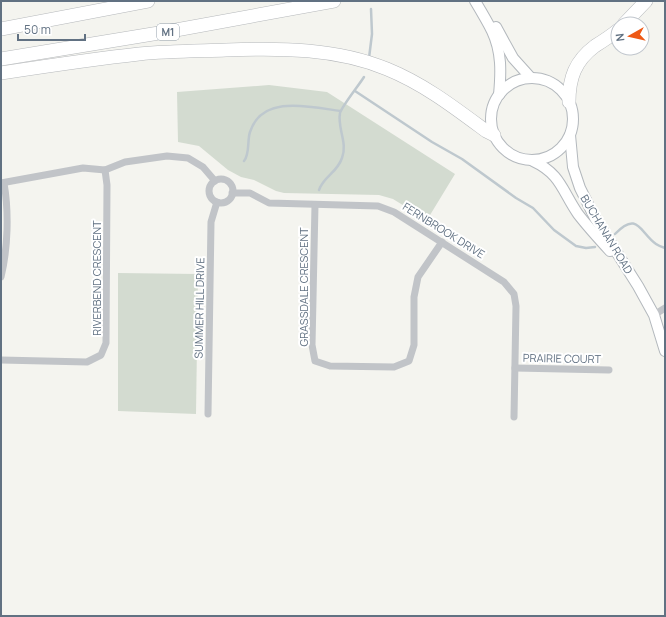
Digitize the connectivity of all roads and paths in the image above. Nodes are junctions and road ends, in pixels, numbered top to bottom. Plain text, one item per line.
1 (148, 1) edge
2 (334, 1) edge
3 (646, 1) edge
4 (479, 2) edge
5 (632, 16) edge
6 (1, 29) edge
7 (610, 36) edge
8 (1, 59) edge
9 (1, 72) edge
10 (530, 78) junction
11 (499, 95) junction
12 (569, 102) junction
13 (494, 135) junction
14 (570, 135) junction
15 (533, 161) junction
16 (105, 170) junction
17 (215, 180) junction
18 (2, 183) edge
19 (232, 193) junction
20 (217, 202) junction
21 (315, 205) junction
22 (442, 242) junction
23 (1, 277) edge
24 (638, 286) junction
25 (665, 308) edge
26 (654, 315) junction
27 (665, 351) edge
28 (1, 360) edge
29 (515, 368) junction
30 (609, 370) dead end
31 (208, 414) dead end
32 (514, 417) dead end

1 - 6 highway
2 - 8 highway, M1
3 - 5 highway
4 - 10 main road
4 - 11 main road
7 - 12 highway
9 - 13 highway
10 - 11 main road
10 - 12 main road
11 - 13 main road
12 - 14 main road
13 - 15 main road
14 - 15 main road
14 - 24 main road, BUCHANAN ROAD
15 - 24 main road, BUCHANAN ROAD
16 - 17 street
16 - 18 street
16 - 28 street, RIVERBEND CRESCENT
17 - 19 street
17 - 20 street
18 - 23 street
19 - 20 street
19 - 21 street, FERNBROOK DRIVE
20 - 31 street, SUMMER HILL DRIVE
21 - 22 street, FERNBROOK DRIVE
21 - 22 street, GRASSDALE CRESCENT
22 - 29 street, FERNBROOK DRIVE
24 - 26 main road, BUCHANAN ROAD
25 - 26 street
26 - 27 main road, BUCHANAN ROAD
29 - 30 street, PRAIRIE COURT
29 - 32 street, FERNBROOK DRIVE

